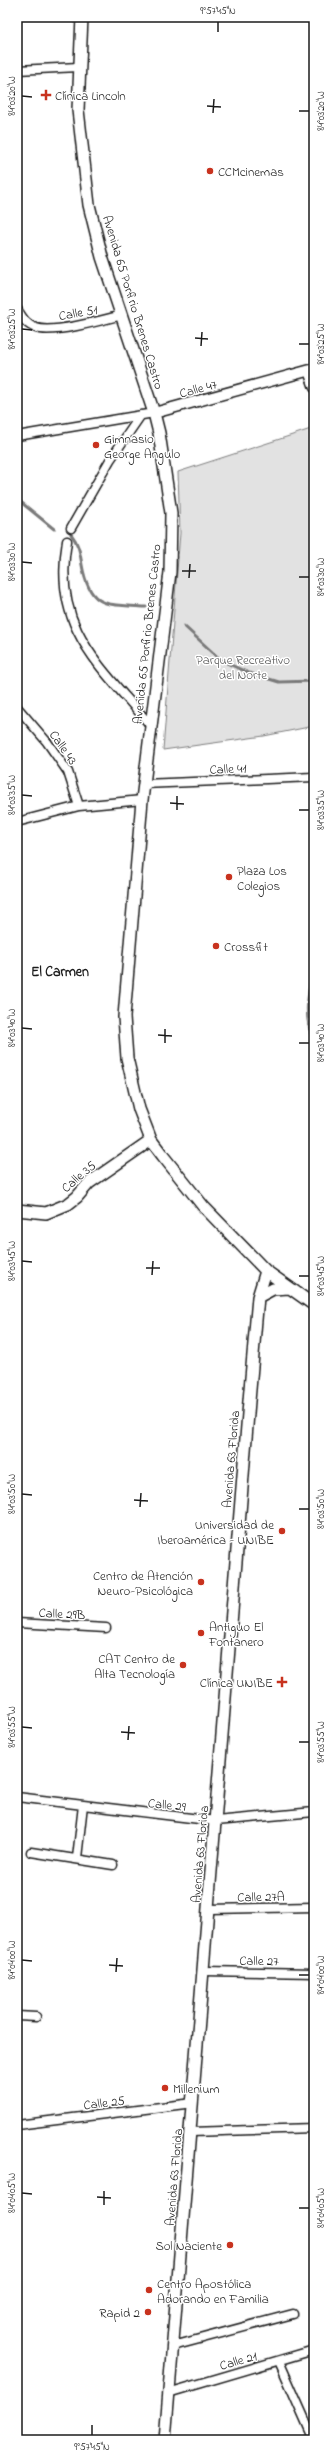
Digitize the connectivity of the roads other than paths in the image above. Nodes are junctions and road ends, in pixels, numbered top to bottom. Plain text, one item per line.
1 (82, 17) edge
2 (79, 67) junction
3 (17, 70) edge
4 (17, 309) edge
5 (122, 315) junction
6 (311, 370) edge
7 (314, 388) edge
8 (154, 413) junction
9 (141, 415) junction
10 (17, 436) edge
11 (71, 528) dead end
12 (67, 541) dead end
13 (17, 708) edge
14 (150, 725) junction
15 (314, 777) edge
16 (144, 784) junction
17 (142, 800) junction
18 (79, 806) junction
19 (17, 822) edge
20 (151, 1140) junction
21 (17, 1210) edge
22 (266, 1271) junction
23 (289, 1288) junction
24 (258, 1296) junction
25 (314, 1305) edge
26 (17, 1623) edge
27 (106, 1628) dead end
28 (17, 1797) edge
29 (82, 1805) junction
30 (314, 1812) edge
31 (216, 1821) junction
32 (31, 1852) dead end
33 (77, 1858) junction
34 (113, 1865) dead end
35 (314, 1907) edge
36 (208, 1909) junction
37 (204, 1971) junction
38 (314, 1973) edge
39 (17, 2016) edge
40 (36, 2017) dead end
41 (193, 2103) junction
42 (17, 2125) edge
43 (314, 2128) edge
44 (191, 2132) junction
45 (293, 2314) dead end
46 (173, 2346) junction
47 (314, 2350) edge
48 (279, 2361) junction
49 (168, 2393) junction
50 (165, 2440) edge
51 (314, 2440) edge

1 - 2 main road, Avenida 65 Porfirio Brenes Castro
2 - 3 street
2 - 5 main road, Avenida 65 Porfirio Brenes Castro
4 - 5 street, Calle 51
5 - 8 main road, Avenida 65 Porfirio Brenes Castro
6 - 7 street
6 - 8 street, Calle 47
8 - 9 street, Calle 47
8 - 14 main road, Avenida 65 Porfirio Brenes Castro
9 - 10 street, Calle 47
9 - 11 street
12 - 14 street
13 - 18 street, Calle 43
14 - 16 main road, Avenida 65 Porfirio Brenes Castro
15 - 16 street, Calle 41
16 - 17 main road, Avenida 65 Porfirio Brenes Castro
17 - 18 street
17 - 20 main road, Avenida 65 Porfirio Brenes Castro
18 - 19 street
20 - 21 main road, Calle 35
20 - 22 main road, Avenida 65 Porfirio Brenes Castro
22 - 23 main road, Avenida 65 Porfirio Brenes Castro
22 - 24 main road, Avenida 63 Florida
23 - 24 main road
23 - 25 main road, Avenida 65 Porfirio Brenes Castro
24 - 31 main road, Avenida 63 Florida
26 - 27 street, Calle 29B
28 - 29 street, Calle 29
29 - 31 street, Calle 29
29 - 33 street
30 - 31 street, Calle 29
31 - 36 main road, Avenida 63 Florida
32 - 33 street
33 - 34 street
35 - 36 street, Calle 27A
36 - 37 main road, Avenida 63 Florida
37 - 38 street, Calle 27
37 - 41 main road, Avenida 63 Florida
39 - 40 street
41 - 42 street, Calle 25
41 - 44 main road, Avenida 63 Florida
43 - 44 street
44 - 46 main road, Avenida 63 Florida
45 - 46 street
46 - 49 main road, Avenida 63 Florida
47 - 48 street, Calle 21
48 - 49 street, Calle 21
48 - 51 street
49 - 50 main road, Avenida 63 Florida

